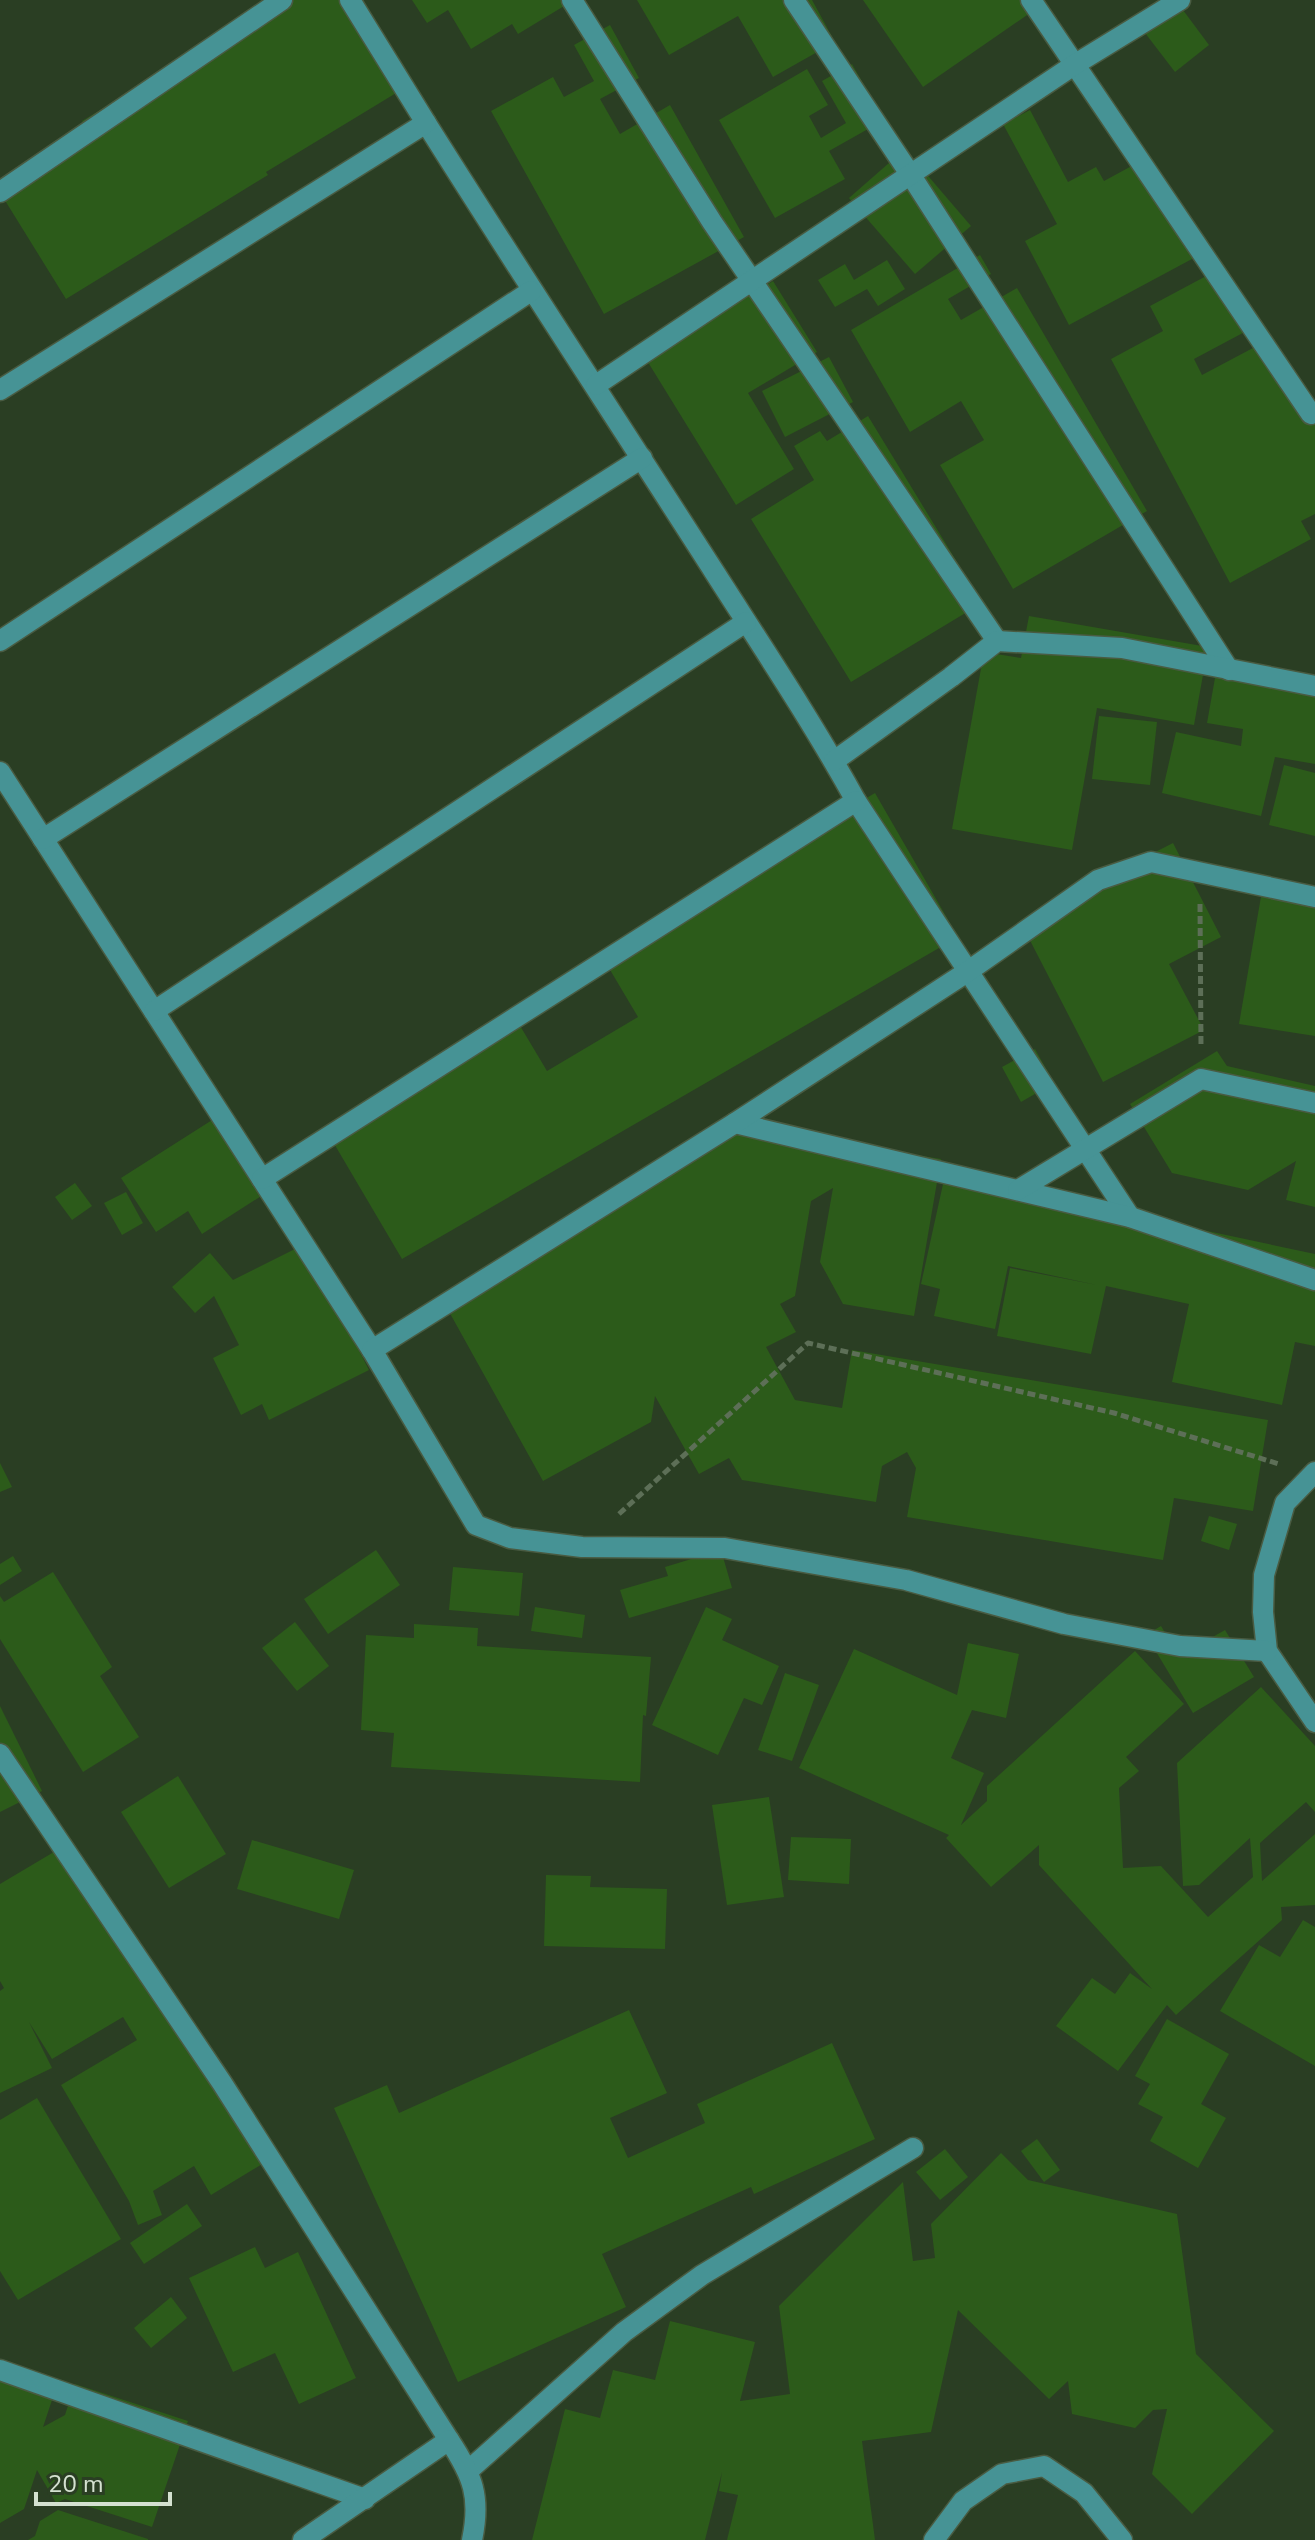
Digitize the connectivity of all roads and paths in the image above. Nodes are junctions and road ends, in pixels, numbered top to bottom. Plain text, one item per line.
1 (282, 0) edge
2 (350, 0) edge
3 (572, 0) edge
4 (794, 0) edge
5 (1031, 0) edge
6 (1180, 0) edge
7 (1074, 65) junction
8 (426, 123) junction
9 (910, 174) junction
10 (0, 192) edge
11 (752, 282) junction
12 (531, 291) junction
13 (596, 385) junction
14 (0, 390) edge
15 (1314, 415) edge
16 (642, 458) junction
17 (746, 622) junction
18 (0, 641) edge
19 (997, 641) junction
20 (1229, 670) junction
21 (1315, 686) edge
22 (834, 761) junction
23 (0, 772) edge
24 (856, 801) junction
25 (43, 839) junction
26 (1200, 871) junction
27 (1315, 897) edge
28 (967, 972) junction
29 (154, 1011) junction
30 (1201, 1079) junction
31 (1315, 1103) edge
32 (735, 1123) junction
33 (1084, 1150) junction
34 (262, 1179) junction
35 (1018, 1190) junction
36 (1130, 1217) junction
37 (1315, 1280) edge
38 (372, 1350) junction
39 (1313, 1473) edge
40 (582, 1547) junction
41 (1267, 1651) junction
42 (1315, 1722) edge
43 (0, 1754) edge
44 (913, 2148) dead end
45 (0, 2370) edge
46 (449, 2440) junction
47 (469, 2470) junction
48 (365, 2499) junction
49 (303, 2540) edge
50 (472, 2540) edge
51 (934, 2540) edge
52 (1122, 2540) edge

1 - 10 street
2 - 8 street
3 - 11 street
4 - 9 street
5 - 7 street
6 - 7 street
7 - 9 street
7 - 15 street
8 - 12 street
8 - 14 street
9 - 11 street
9 - 20 street
11 - 13 street
11 - 19 street
12 - 13 street
12 - 18 street
13 - 16 street
16 - 17 street
16 - 25 street
17 - 22 street
17 - 29 street
19 - 20 street
19 - 22 street
20 - 21 street
22 - 24 street
23 - 25 street
24 - 28 street
24 - 34 street
25 - 29 street
26 - 27 street
26 - 28 street
26 - 30 path
28 - 32 street
28 - 33 street
29 - 34 street
30 - 31 street
30 - 33 street
32 - 35 street
32 - 38 street
33 - 35 street
33 - 36 street
34 - 38 street
35 - 36 street
36 - 37 street
38 - 40 street
39 - 40 path
39 - 41 street
40 - 41 street
41 - 42 street
43 - 46 street
44 - 47 street
45 - 48 street
46 - 47 street
46 - 48 street
47 - 50 street
48 - 49 street
51 - 52 street

